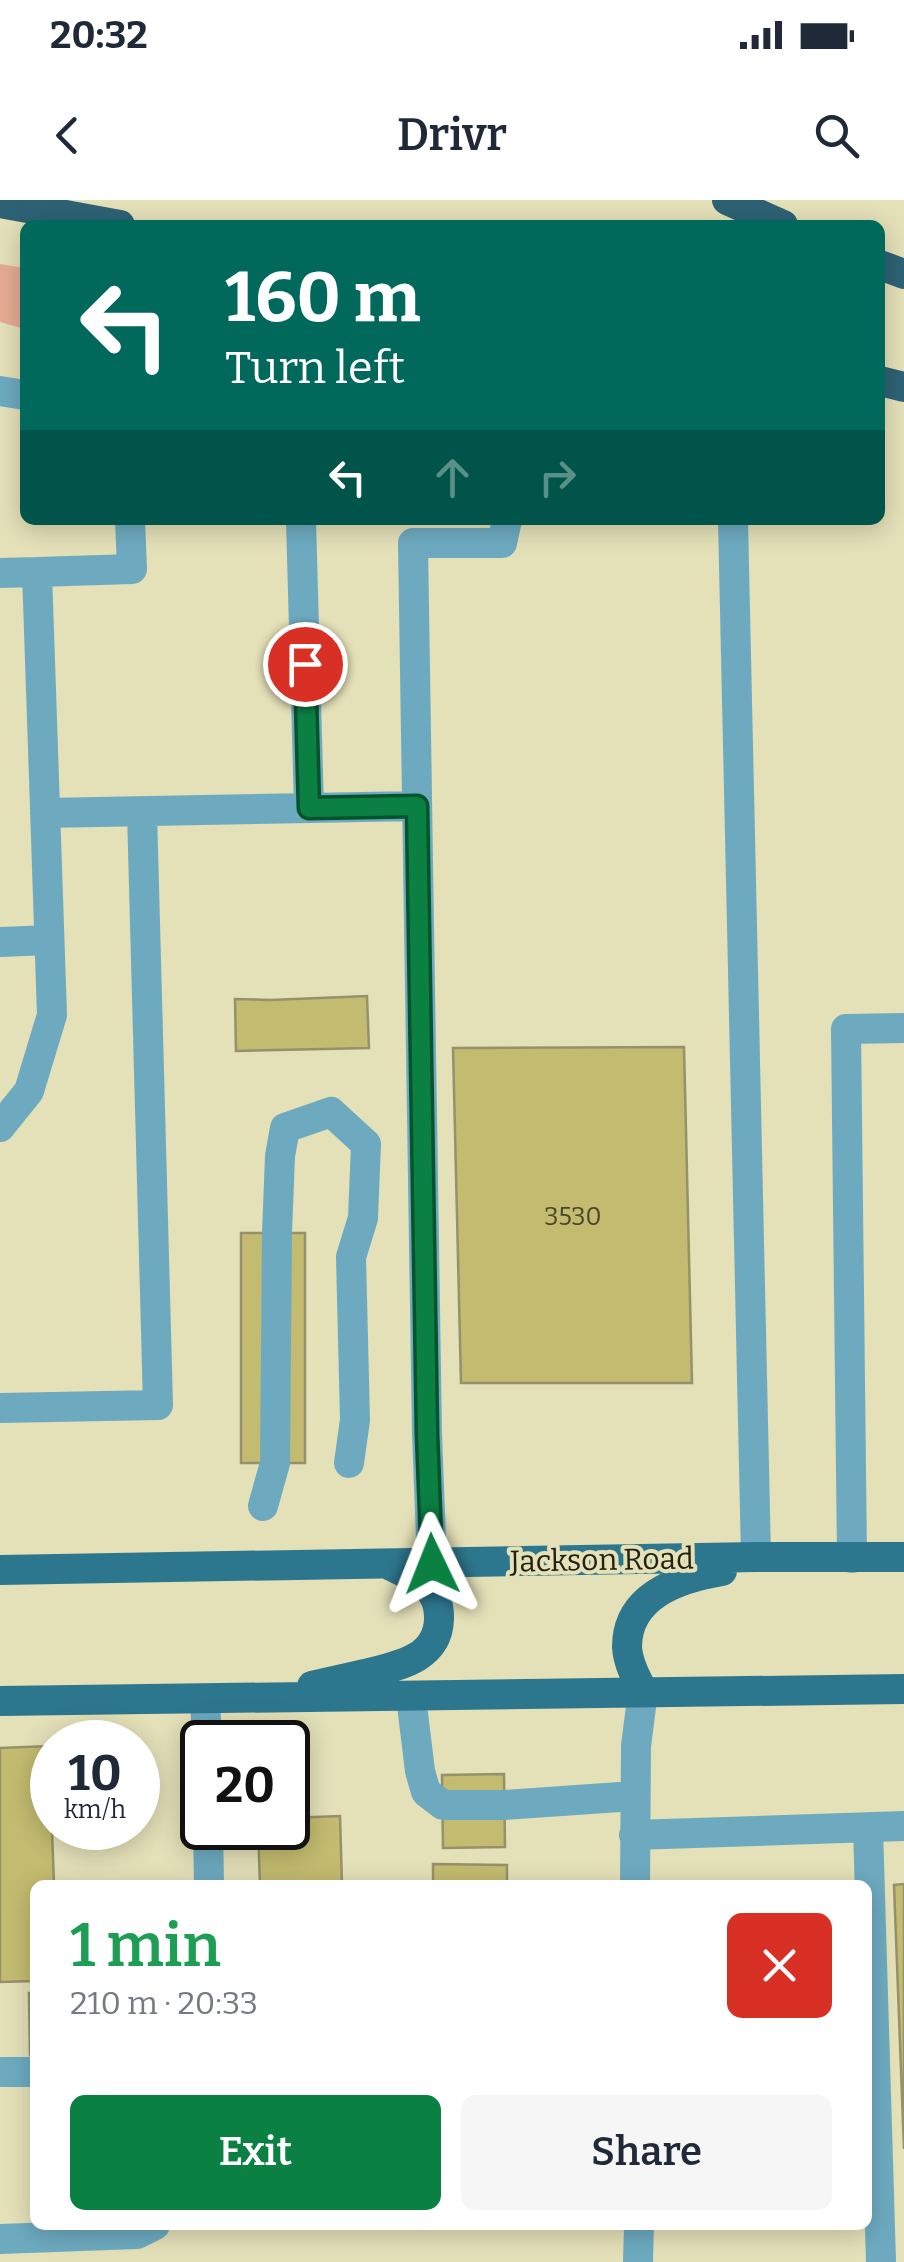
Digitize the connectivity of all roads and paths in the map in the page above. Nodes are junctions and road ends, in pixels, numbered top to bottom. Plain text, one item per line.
1 (727, 200) edge
2 (0, 203) edge
3 (93, 220) edge
4 (771, 220) edge
5 (130, 525) edge
6 (300, 525) edge
7 (506, 525) edge
8 (733, 525) edge
9 (37, 572) junction
10 (0, 573) edge
11 (417, 806) junction
12 (309, 808) junction
13 (142, 812) junction
14 (45, 813) junction
15 (49, 940) junction
16 (0, 942) edge
17 (904, 1028) edge
18 (0, 1127) edge
19 (0, 1408) edge
20 (349, 1463) dead end
21 (263, 1506) dead end
22 (756, 1557) junction
23 (904, 1557) edge
24 (799, 1558) junction
25 (852, 1558) junction
26 (432, 1564) junction
27 (390, 1565) junction
28 (0, 1570) edge
29 (904, 1688) edge
30 (643, 1692) junction
31 (410, 1697) junction
32 (260, 1699) junction
33 (205, 1700) junction
34 (0, 1702) edge
35 (206, 1720) edge
36 (634, 1796) junction
37 (904, 1826) edge
38 (868, 1828) junction
39 (634, 1835) junction
40 (208, 1850) edge
41 (209, 1880) edge
42 (635, 1880) edge
43 (870, 1880) edge
44 (872, 1962) edge
45 (0, 2072) edge
46 (30, 2072) edge
47 (120, 2230) edge
48 (145, 2230) edge
49 (639, 2230) edge
50 (0, 2239) edge
51 (638, 2262) edge
52 (881, 2262) edge

1 - 4 highway
2 - 3 highway
5 - 9 street
6 - 12 street
7 - 11 street
8 - 22 street
9 - 10 street
9 - 14 street
11 - 12 street
11 - 26 street
12 - 13 street
13 - 14 street
13 - 19 street
14 - 15 street
15 - 16 street
15 - 18 street
17 - 25 street
20 - 21 street
22 - 24 main road, Jackson Road
22 - 26 main road, Jackson Road
23 - 25 main road, Jackson Road
24 - 25 main road, Jackson Road
24 - 30 main road
26 - 27 main road, Jackson Road
27 - 28 main road, Jackson Road
27 - 32 main road
29 - 30 main road
30 - 31 main road
30 - 36 street
31 - 32 main road
31 - 36 street
32 - 33 main road
33 - 34 main road
33 - 35 street
36 - 39 street
37 - 38 street
38 - 39 street
38 - 43 street
39 - 42 street
40 - 41 street
44 - 52 street
45 - 46 street
47 - 48 street
47 - 50 street
49 - 51 street

